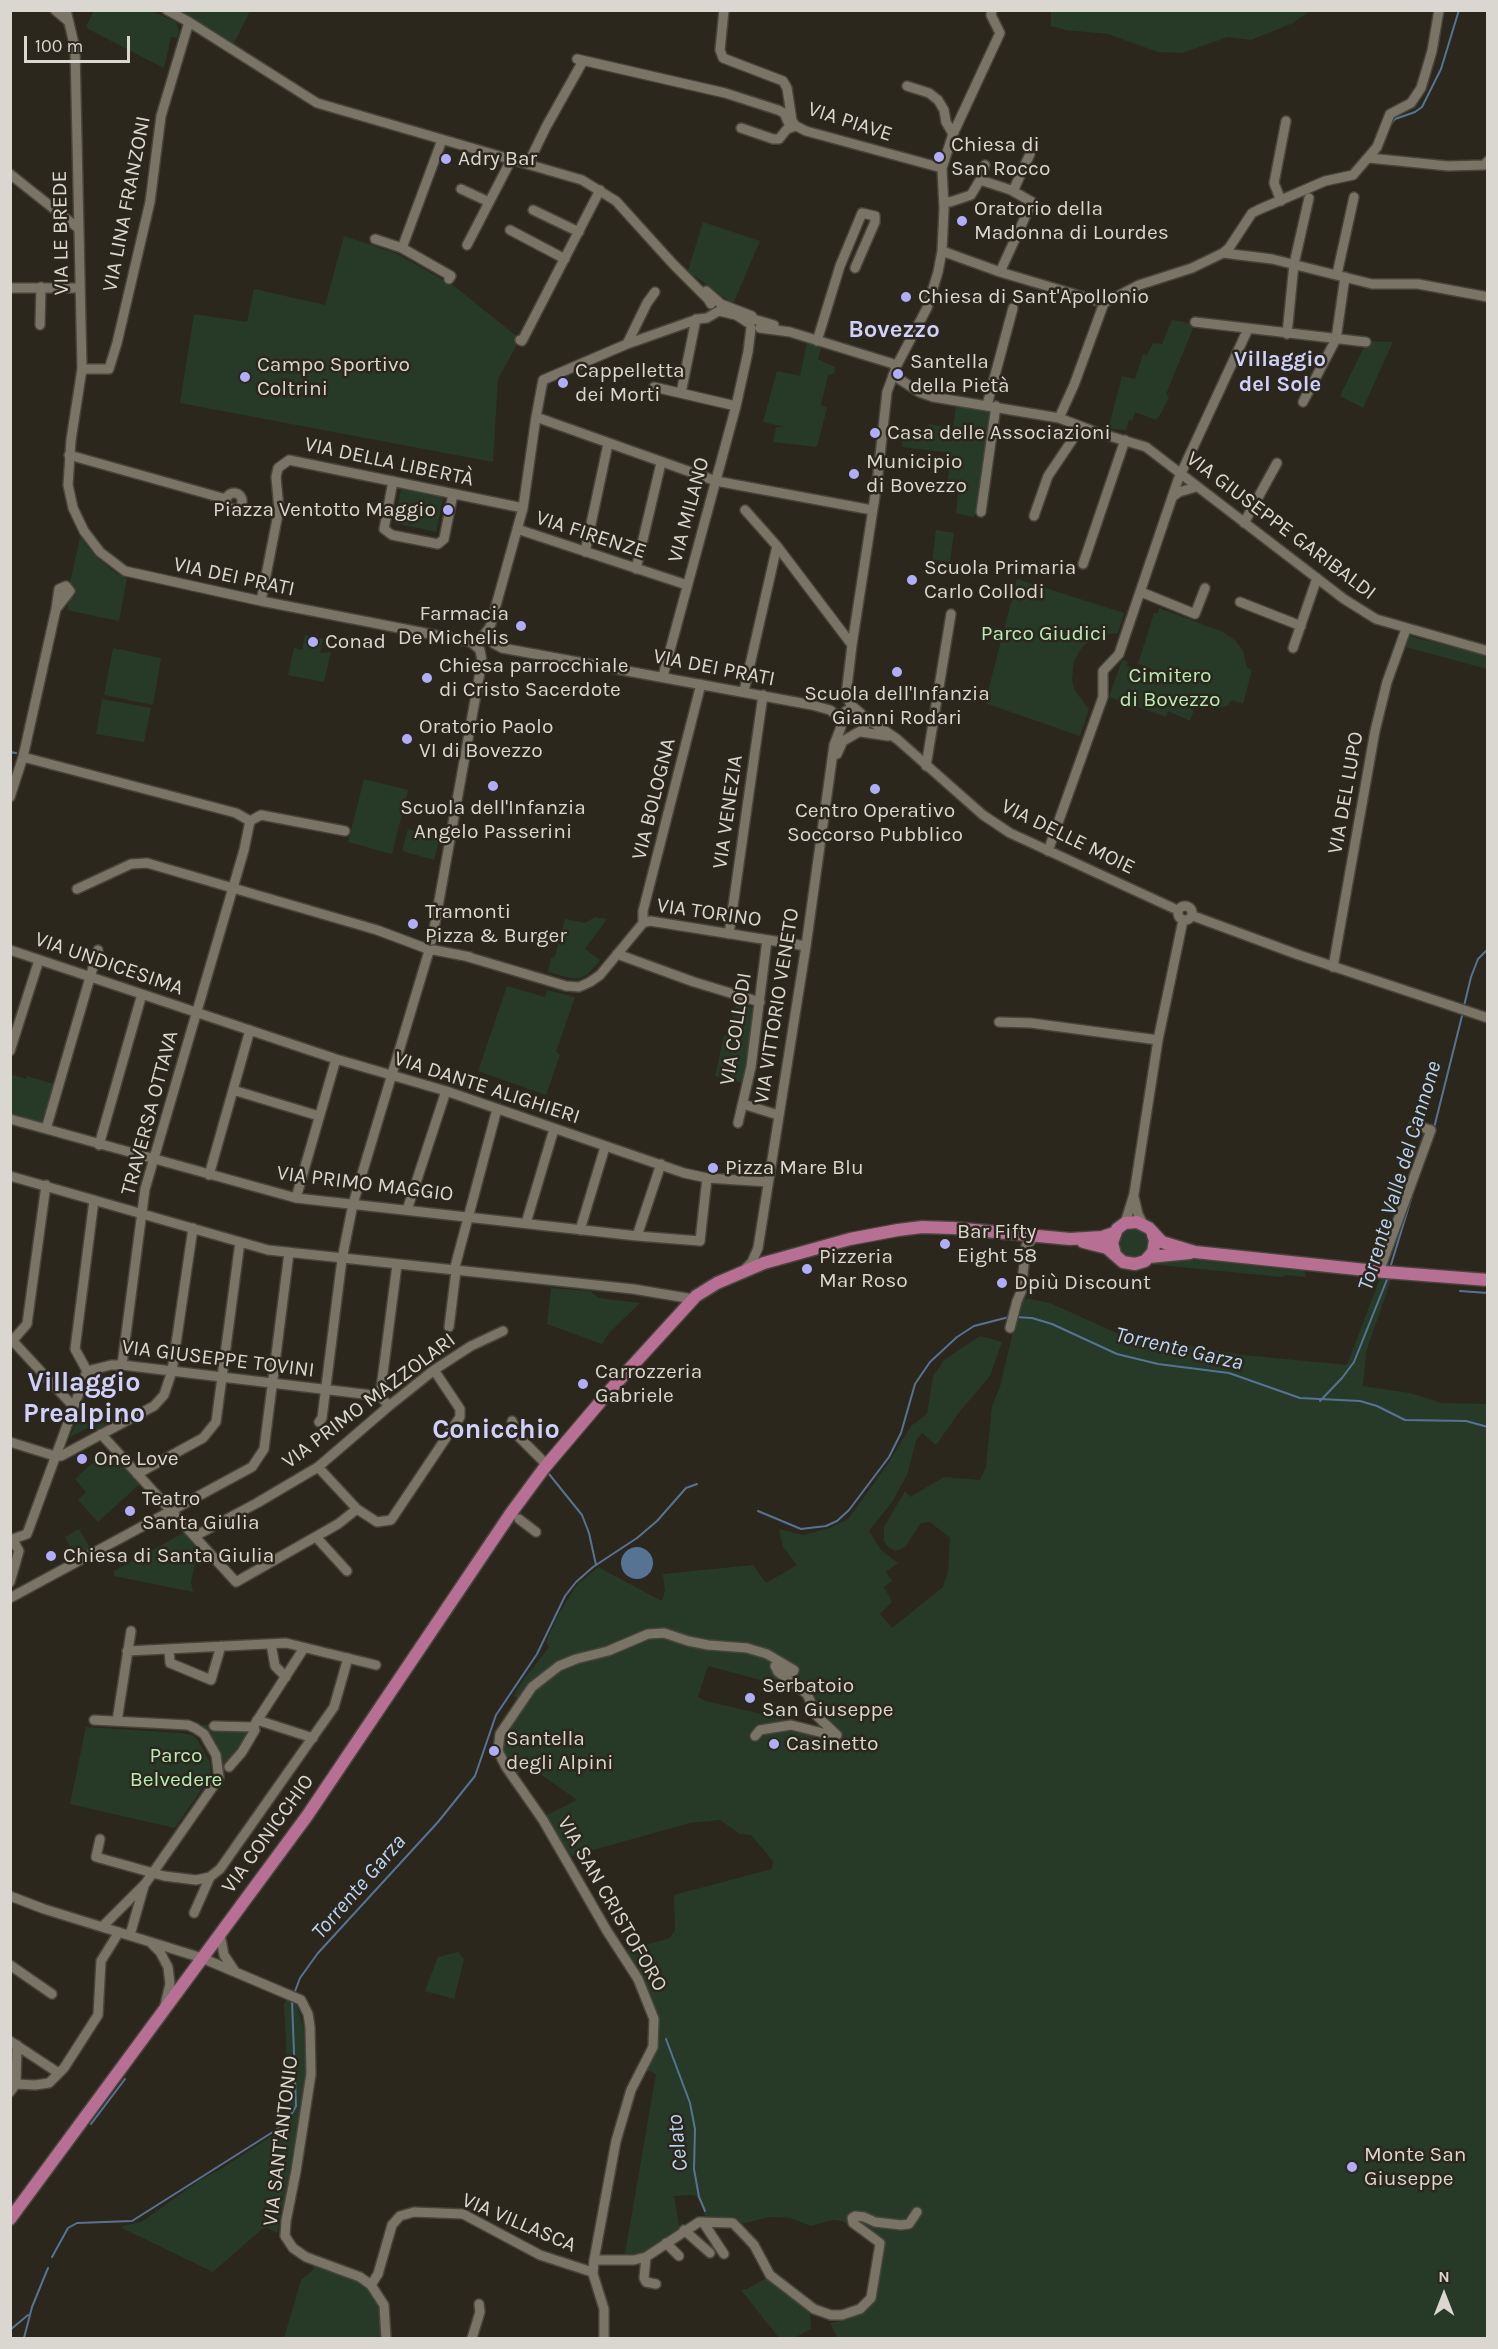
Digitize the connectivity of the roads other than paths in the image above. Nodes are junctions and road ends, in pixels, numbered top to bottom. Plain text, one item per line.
1 (55, 10) edge
2 (167, 10) edge
3 (724, 10) edge
4 (992, 10) edge
5 (1439, 10) edge
6 (67, 16) edge
7 (189, 22) junction
8 (907, 86) dead end
9 (1286, 121) dead end
10 (793, 127) junction
11 (741, 128) dead end
12 (803, 131) junction
13 (953, 134) junction
14 (442, 140) junction
15 (1030, 154) dead end
16 (1369, 158) junction
17 (511, 160) junction
18 (1488, 161) edge
19 (528, 164) junction
20 (985, 165) dead end
21 (942, 168) junction
22 (10, 174) edge
23 (980, 180) junction
24 (461, 189) dead end
25 (600, 190) junction
26 (1012, 191) junction
27 (1354, 197) dead end
28 (1309, 198) dead end
29 (944, 201) junction
30 (1281, 201) junction
31 (489, 202) junction
32 (533, 210) dead end
33 (78, 228) junction
34 (510, 230) dead end
35 (579, 232) junction
36 (375, 239) dead end
37 (467, 245) dead end
38 (402, 248) junction
39 (942, 251) junction
40 (1223, 253) junction
41 (565, 259) junction
42 (1294, 264) junction
43 (855, 268) dead end
44 (1000, 273) junction
45 (1341, 275) junction
46 (449, 279) dead end
47 (41, 287) junction
48 (10, 288) edge
49 (80, 288) junction
50 (655, 292) dead end
51 (1488, 297) edge
52 (1104, 303) junction
53 (716, 307) junction
54 (1013, 308) dead end
55 (697, 319) junction
56 (1195, 322) dead end
57 (40, 325) dead end
58 (755, 325) junction
59 (1248, 329) junction
60 (1287, 334) junction
61 (1336, 339) junction
62 (520, 340) dead end
63 (817, 341) junction
64 (1366, 342) dead end
65 (627, 344) junction
66 (897, 365) junction
67 (82, 369) junction
68 (893, 375) junction
69 (654, 387) dead end
70 (681, 393) junction
71 (1303, 402) dead end
72 (736, 406) junction
73 (992, 406) junction
74 (536, 417) junction
75 (1059, 418) junction
76 (1081, 427) junction
77 (1125, 440) junction
78 (608, 444) junction
79 (69, 455) junction
80 (661, 463) junction
81 (1277, 463) dead end
82 (1180, 475) junction
83 (393, 481) junction
84 (716, 482) junction
85 (1196, 487) junction
86 (453, 494) junction
87 (1172, 497) junction
88 (226, 499) dead end
89 (523, 508) junction
90 (745, 510) dead end
91 (872, 510) junction
92 (981, 512) dead end
93 (1034, 516) dead end
94 (1244, 523) junction
95 (517, 530) junction
96 (777, 546) junction
97 (585, 552) junction
98 (1083, 564) dead end
99 (636, 569) junction
100 (1317, 578) junction
101 (687, 585) junction
102 (1205, 588) dead end
103 (1141, 592) junction
104 (261, 601) junction
105 (1240, 602) dead end
106 (56, 609) dead end
107 (951, 615) dead end
108 (1301, 626) junction
109 (1406, 630) junction
110 (486, 645) junction
111 (852, 645) junction
112 (1293, 648) dead end
113 (1488, 651) edge
114 (663, 676) junction
115 (701, 684) junction
116 (744, 691) junction
117 (763, 695) junction
118 (812, 705) junction
119 (853, 709) junction
120 (865, 717) junction
121 (840, 723) junction
122 (857, 734) junction
123 (897, 739) junction
124 (23, 757) junction
125 (926, 766) junction
126 (831, 771) junction
127 (10, 797) edge
128 (250, 823) junction
129 (345, 831) dead end
130 (1048, 851) junction
131 (233, 888) junction
132 (77, 889) dead end
133 (1184, 915) junction
134 (643, 923) junction
135 (729, 934) junction
136 (767, 940) junction
137 (430, 946) junction
138 (806, 946) junction
139 (10, 950) edge
140 (98, 950) dead end
141 (617, 954) junction
142 (39, 960) junction
143 (1333, 967) junction
144 (90, 977) junction
145 (142, 994) junction
146 (760, 1002) junction
147 (196, 1013) junction
148 (1488, 1018) edge
149 (999, 1022) dead end
150 (250, 1030) junction
151 (1158, 1040) junction
152 (10, 1051) edge
153 (336, 1059) junction
154 (390, 1075) junction
155 (233, 1090) junction
156 (446, 1091) junction
157 (743, 1104) junction
158 (497, 1109) junction
159 (778, 1115) junction
160 (319, 1116) junction
161 (10, 1119) edge
162 (738, 1123) dead end
163 (1414, 1125) dead end
164 (46, 1129) junction
165 (554, 1129) junction
166 (99, 1145) junction
167 (605, 1147) junction
168 (154, 1160) junction
169 (661, 1164) junction
170 (209, 1175) junction
171 (10, 1176) edge
172 (707, 1178) junction
173 (768, 1182) junction
174 (46, 1185) junction
175 (1134, 1194) junction
176 (296, 1198) junction
177 (94, 1200) junction
178 (353, 1204) junction
179 (407, 1210) junction
180 (142, 1213) junction
181 (467, 1215) junction
182 (526, 1223) junction
183 (1125, 1223) junction
184 (1143, 1224) junction
185 (193, 1228) junction
186 (580, 1230) junction
187 (1114, 1233) junction
188 (1019, 1234) junction
189 (1153, 1235) junction
190 (637, 1236) junction
191 (1035, 1236) junction
192 (1070, 1239) junction
193 (240, 1242) junction
194 (1026, 1246) junction
195 (758, 1248) junction
196 (1196, 1252) junction
197 (289, 1253) junction
198 (1115, 1254) junction
199 (1149, 1257) junction
200 (342, 1259) junction
201 (764, 1263) junction
202 (397, 1265) junction
203 (745, 1270) junction
204 (456, 1271) junction
205 (1386, 1272) junction
206 (1488, 1280) edge
207 (689, 1300) junction
208 (449, 1327) dead end
209 (1010, 1328) dead end
210 (503, 1331) dead end
211 (12, 1339) edge
212 (122, 1365) junction
213 (434, 1370) junction
214 (87, 1371) junction
215 (172, 1371) junction
216 (222, 1377) junction
217 (272, 1383) junction
218 (325, 1390) junction
219 (380, 1396) junction
220 (73, 1406) junction
221 (389, 1406) junction
222 (512, 1421) dead end
223 (319, 1422) dead end
224 (101, 1434) junction
225 (10, 1442) edge
226 (55, 1456) junction
227 (547, 1465) junction
228 (318, 1467) junction
229 (137, 1474) junction
230 (357, 1509) junction
231 (171, 1511) junction
232 (517, 1515) junction
233 (536, 1532) dead end
234 (195, 1536) junction
235 (316, 1537) junction
236 (10, 1540) edge
237 (14, 1559) edge
238 (347, 1571) dead end
239 (10, 1582) edge
240 (10, 1598) edge
241 (131, 1631) dead end
242 (271, 1644) junction
243 (221, 1646) junction
244 (304, 1648) junction
245 (169, 1649) junction
246 (127, 1651) junction
247 (348, 1658) junction
248 (376, 1665) dead end
249 (286, 1677) junction
250 (94, 1720) dead end
251 (117, 1721) junction
252 (255, 1724) junction
253 (214, 1726) dead end
254 (754, 1736) dead end
255 (313, 1738) junction
256 (230, 1767) dead end
257 (100, 1839) dead end
258 (152, 1873) junction
259 (210, 1877) junction
260 (145, 1884) junction
261 (10, 1896) edge
262 (194, 1913) dead end
263 (102, 1927) junction
264 (119, 1932) junction
265 (220, 1934) junction
266 (130, 1935) junction
267 (148, 1941) junction
268 (202, 1958) junction
269 (11, 1967) edge
270 (236, 1972) junction
271 (52, 1995) dead end
272 (165, 2008) junction
273 (14, 2043) edge
274 (32, 2055) junction
275 (16, 2061) junction
276 (57, 2072) junction
277 (13, 2088) edge
278 (917, 2211) dead end
279 (10, 2219) edge
280 (703, 2222) junction
281 (684, 2230) junction
282 (666, 2243) junction
283 (710, 2253) dead end
284 (724, 2254) dead end
285 (679, 2256) dead end
286 (646, 2257) junction
287 (594, 2260) junction
288 (592, 2272) junction
289 (656, 2284) dead end
290 (371, 2285) junction
291 (481, 2306) dead end
292 (605, 2334) edge
293 (386, 2338) edge
294 (472, 2338) edge

1 - 6 street
2 - 7 street
3 - 12 street, VIA PIAVE
4 - 13 street
5 - 16 street
6 - 33 street, VIA LE BREDE
7 - 14 street
7 - 67 street, VIA LINA FRANZONI
8 - 13 street
9 - 30 street
10 - 11 street
10 - 12 street
10 - 19 street
12 - 21 street, VIA PIAVE
13 - 21 street
14 - 17 street
14 - 38 street
15 - 26 street
16 - 18 street
16 - 30 street
17 - 19 street
17 - 31 street
19 - 25 street
20 - 23 street
21 - 29 street
22 - 33 street
23 - 26 street
23 - 29 street
24 - 31 street
25 - 35 street
25 - 53 street
26 - 44 street
27 - 45 street
28 - 42 street
29 - 39 street
30 - 40 street
31 - 37 street
32 - 35 street
33 - 49 street, VIA LE BREDE
34 - 41 street
35 - 41 street
36 - 38 street
38 - 46 street
39 - 44 street
39 - 66 street
40 - 42 street
40 - 52 street
41 - 62 street
42 - 45 street
42 - 60 street
43 - 63 street
44 - 52 street
45 - 51 street
45 - 61 street
47 - 48 street
47 - 49 street
47 - 57 street
49 - 67 street, VIA LE BREDE
50 - 65 street
52 - 75 street
53 - 55 street
53 - 58 street
54 - 73 street
55 - 65 street
55 - 70 street
56 - 59 street
58 - 63 street
58 - 72 street, VIA MILANO
59 - 60 street
59 - 82 street
60 - 61 street
61 - 64 street
61 - 71 street
63 - 66 street
65 - 74 street
66 - 68 street
67 - 79 street, VIA LE BREDE
68 - 73 street, VIA GIUSEPPE GARIBALDI
68 - 91 street
69 - 70 street
70 - 72 street
72 - 84 street, VIA MILANO
73 - 75 street, VIA GIUSEPPE GARIBALDI
73 - 92 street
74 - 78 street
74 - 89 street
75 - 76 street, VIA GIUSEPPE GARIBALDI
76 - 77 street, VIA GIUSEPPE GARIBALDI
76 - 93 street
77 - 82 street, VIA GIUSEPPE GARIBALDI
77 - 98 street
78 - 80 street
78 - 97 street
79 - 88 street
79 - 104 street, VIA DEI PRATI
80 - 84 street
80 - 99 street
81 - 94 street
82 - 85 street, VIA GIUSEPPE GARIBALDI
82 - 87 street
83 - 86 street, VIA DELLA LIBERTÀ
83 - 86 street
83 - 104 street, VIA DELLA LIBERTÀ
84 - 91 street
84 - 101 street, VIA MILANO
85 - 87 street
85 - 94 street, VIA GIUSEPPE GARIBALDI
86 - 89 street, VIA DELLA LIBERTÀ
87 - 103 street
89 - 95 street
90 - 96 street
91 - 111 street
94 - 100 street, VIA GIUSEPPE GARIBALDI
95 - 97 street, VIA FIRENZE
95 - 110 street
96 - 111 street
96 - 116 street
97 - 99 street, VIA FIRENZE
99 - 101 street, VIA FIRENZE
100 - 108 street
100 - 109 street, VIA GIUSEPPE GARIBALDI
101 - 114 street, VIA MILANO
102 - 103 street
103 - 130 street
104 - 110 street, VIA DEI PRATI
105 - 108 street
106 - 124 street
107 - 125 street
108 - 112 street
109 - 113 street, VIA GIUSEPPE GARIBALDI
109 - 143 street, VIA DEL LUPO
110 - 114 street, VIA DEI PRATI
110 - 137 street
111 - 119 street
114 - 115 street, VIA DEI PRATI
115 - 116 street, VIA DEI PRATI
115 - 134 street, VIA BOLOGNA
116 - 117 street, VIA DEI PRATI
117 - 118 street, VIA DEI PRATI
117 - 135 street, VIA VENEZIA
118 - 119 street, VIA DEI PRATI
118 - 121 street, VIA DEI PRATI
119 - 120 street
119 - 121 street
120 - 122 street, VIA VITTORIO VENETO
120 - 123 street, VIA DELLE MOIE
121 - 122 street
121 - 126 street, VIA VITTORIO VENETO
122 - 123 street
122 - 126 street, VIA VITTORIO VENETO
123 - 125 street, VIA DELLE MOIE
124 - 127 street
124 - 128 street
125 - 130 street, VIA DELLE MOIE
126 - 138 street, VIA VITTORIO VENETO
128 - 129 street
128 - 131 street, TRAVERSA OTTAVA
130 - 133 street, VIA DELLE MOIE
131 - 132 street
131 - 137 street
131 - 147 street, TRAVERSA OTTAVA
133 - 143 street, VIA DELLE MOIE
133 - 151 street
134 - 135 street, VIA TORINO
134 - 141 street
135 - 136 street, VIA TORINO
136 - 138 street, VIA TORINO
136 - 146 street, VIA COLLODI
137 - 141 street
137 - 154 street
138 - 159 street, VIA VITTORIO VENETO
139 - 142 street, VIA UNDICESIMA
140 - 144 street
141 - 146 street
142 - 144 street, VIA UNDICESIMA
142 - 152 street
143 - 148 street, VIA DELLE MOIE
144 - 145 street, VIA UNDICESIMA
144 - 164 street
145 - 147 street, VIA UNDICESIMA
145 - 166 street
146 - 157 street, VIA COLLODI
147 - 150 street, VIA DANTE ALIGHIERI
147 - 168 street, TRAVERSA OTTAVA
149 - 151 street
150 - 153 street, VIA DANTE ALIGHIERI
150 - 155 street
151 - 175 street
153 - 154 street, VIA DANTE ALIGHIERI
153 - 160 street
154 - 156 street, VIA DANTE ALIGHIERI
154 - 178 street
155 - 160 street
155 - 170 street
156 - 158 street, VIA DANTE ALIGHIERI
156 - 179 street
157 - 159 street
157 - 162 street, VIA COLLODI
158 - 165 street, VIA DANTE ALIGHIERI
158 - 181 street
159 - 173 street, VIA VITTORIO VENETO
160 - 176 street
161 - 164 street, VIA PRIMO MAGGIO
163 - 205 street
164 - 166 street, VIA PRIMO MAGGIO
165 - 167 street, VIA DANTE ALIGHIERI
165 - 182 street
166 - 168 street, VIA PRIMO MAGGIO
167 - 169 street, VIA DANTE ALIGHIERI
167 - 186 street
168 - 170 street, VIA PRIMO MAGGIO
168 - 180 street, TRAVERSA OTTAVA
169 - 172 street, VIA DANTE ALIGHIERI
169 - 190 street
170 - 176 street, VIA PRIMO MAGGIO
171 - 174 street
172 - 173 street, VIA DANTE ALIGHIERI
172 - 190 street, VIA PRIMO MAGGIO
173 - 195 street, VIA VITTORIO VENETO
174 - 177 street
174 - 211 street
175 - 183 street
175 - 184 street
176 - 178 street, VIA PRIMO MAGGIO
177 - 180 street
177 - 214 street
178 - 179 street, VIA PRIMO MAGGIO
178 - 200 street
179 - 181 street, VIA PRIMO MAGGIO
180 - 185 street
180 - 212 street, TRAVERSA OTTAVA
181 - 182 street, VIA PRIMO MAGGIO
181 - 204 street, VIA PRIMO MAGGIO
182 - 186 street, VIA PRIMO MAGGIO
183 - 184 main road
183 - 187 main road
184 - 189 main road
185 - 193 street
185 - 215 street
186 - 190 street, VIA PRIMO MAGGIO
187 - 192 main road
187 - 198 main road
188 - 191 main road, VIA CONICCHIO
188 - 194 street
188 - 201 main road, VIA CONICCHIO
189 - 196 main road
189 - 199 main road
191 - 192 main road, VIA CONICCHIO
191 - 194 street
192 - 198 main road
193 - 197 street
193 - 216 street
194 - 209 street
195 - 201 street
195 - 203 street, VIA VITTORIO VENETO
196 - 199 main road
196 - 205 main road
197 - 200 street
197 - 217 street
198 - 199 main road
200 - 202 street
200 - 218 street
201 - 203 main road, VIA CONICCHIO
202 - 204 street
202 - 219 street
203 - 207 main road, VIA CONICCHIO
204 - 207 street
204 - 208 street, VIA PRIMO MAGGIO
205 - 206 main road
207 - 227 main road, VIA CONICCHIO
210 - 213 street, VIA PRIMO MAZZOLARI
211 - 220 street
212 - 214 street, VIA GIUSEPPE TOVINI
212 - 215 street, VIA GIUSEPPE TOVINI
213 - 221 street, VIA PRIMO MAZZOLARI
213 - 230 street
214 - 220 street
215 - 216 street, VIA GIUSEPPE TOVINI
215 - 224 street
216 - 217 street, VIA GIUSEPPE TOVINI
216 - 229 street
217 - 218 street, VIA GIUSEPPE TOVINI
217 - 231 street
218 - 219 street, VIA GIUSEPPE TOVINI
218 - 223 street
219 - 221 street
220 - 226 street
221 - 228 street, VIA PRIMO MAZZOLARI
222 - 227 street
224 - 226 street
224 - 229 street
225 - 226 street
226 - 236 street
227 - 232 main road, VIA CONICCHIO
228 - 230 street
228 - 234 street, VIA PRIMO MAZZOLARI
229 - 231 street
230 - 235 street
231 - 234 street
231 - 240 street
232 - 233 street
232 - 265 main road, VIA CONICCHIO
234 - 235 street
235 - 238 street
236 - 237 street
237 - 239 street
241 - 246 street
242 - 243 street
242 - 244 street
242 - 249 street
243 - 245 street
243 - 245 street
244 - 247 street
244 - 249 street
245 - 246 street
246 - 251 street
247 - 248 street
247 - 255 street
249 - 252 street
250 - 251 street
251 - 258 street
252 - 253 street
252 - 255 street
252 - 256 street
254 - 287 street, VIA SAN CRISTOFORO
255 - 259 street
257 - 258 street
258 - 259 street
258 - 260 street
259 - 262 street
260 - 263 street
260 - 266 street
261 - 263 street, VIA SANT'ANTONIO
263 - 264 street, VIA SANT'ANTONIO
264 - 266 street, VIA SANT'ANTONIO
264 - 276 street
265 - 268 main road, VIA CONICCHIO
265 - 270 street
266 - 267 street, VIA SANT'ANTONIO
267 - 268 street, VIA SANT'ANTONIO
267 - 272 street
268 - 270 street, VIA SANT'ANTONIO
268 - 272 main road, VIA CONICCHIO
269 - 271 street
270 - 290 street, VIA SANT'ANTONIO
272 - 279 main road, VIA CONICCHIO
273 - 274 street
273 - 275 street
274 - 275 street
274 - 276 street
275 - 277 street
276 - 277 street
278 - 280 street, VIA VILLASCA
280 - 281 street, VIA VILLASCA
280 - 284 street
281 - 282 street, VIA VILLASCA
281 - 283 street
282 - 285 street
282 - 286 street, VIA VILLASCA
286 - 287 street, VIA VILLASCA
286 - 289 street
287 - 288 street, VIA SAN CRISTOFORO
288 - 290 street, VIA VILLASCA
288 - 292 street, VIA SAN CRISTOFORO
290 - 293 street
291 - 294 street

